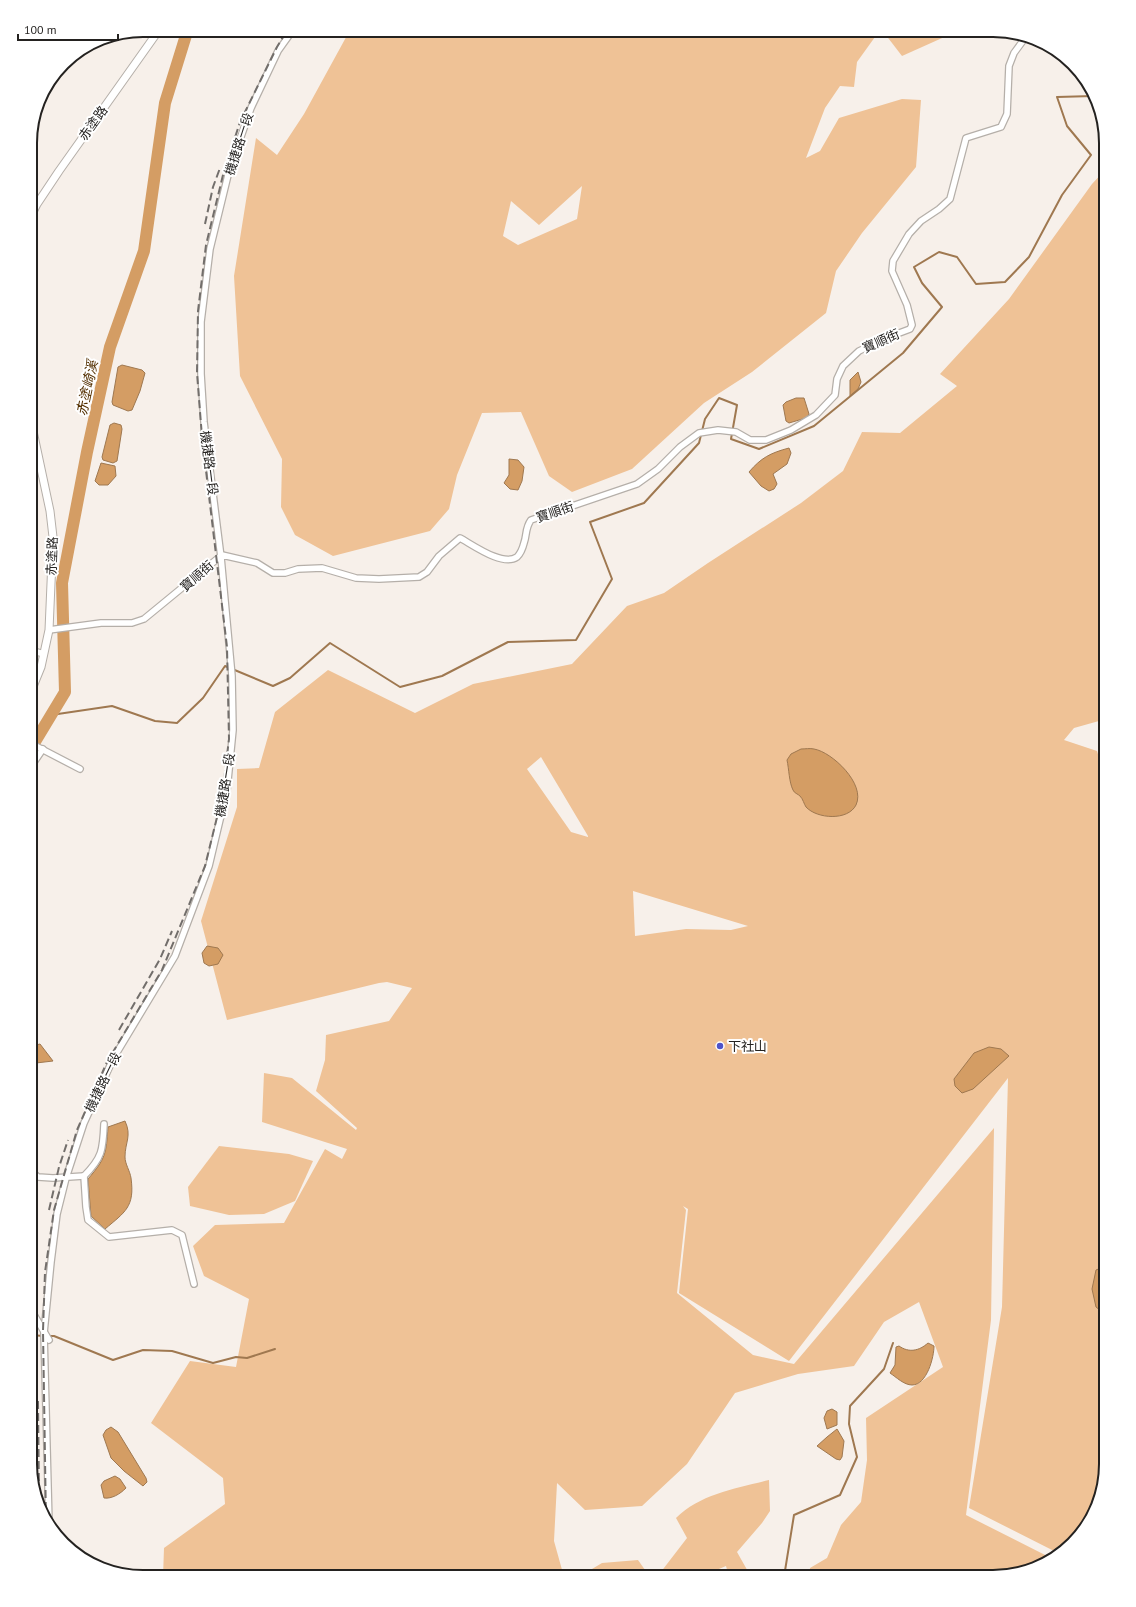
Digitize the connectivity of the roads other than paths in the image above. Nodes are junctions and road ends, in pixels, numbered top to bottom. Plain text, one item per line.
1 (154, 37) edge
2 (288, 37) edge
3 (1022, 42) edge
4 (37, 204) edge
5 (37, 450) edge
6 (221, 556) junction
7 (52, 629) junction
8 (37, 652) edge
9 (44, 654) junction
10 (37, 679) edge
11 (37, 746) edge
12 (41, 748) junction
13 (37, 755) edge
14 (80, 769) dead end
15 (104, 1124) dead end
16 (37, 1175) edge
17 (84, 1176) junction
18 (66, 1178) junction
19 (194, 1284) dead end
20 (37, 1320) edge
21 (44, 1333) junction
22 (49, 1512) edge

1 - 4 street, 赤塗路
2 - 6 street, 機捷路一段
3 - 6 street, 寶順街
5 - 7 street, 赤塗路
6 - 7 street, 寶順街
6 - 18 street, 機捷路一段
7 - 9 street, 赤塗路
8 - 9 street
9 - 10 street, 赤塗路
11 - 12 street
12 - 13 street
12 - 14 street
15 - 17 street
16 - 18 street
17 - 18 street
17 - 19 street
18 - 21 street, 機捷路一段
20 - 21 street
21 - 22 street, 機捷路一段

